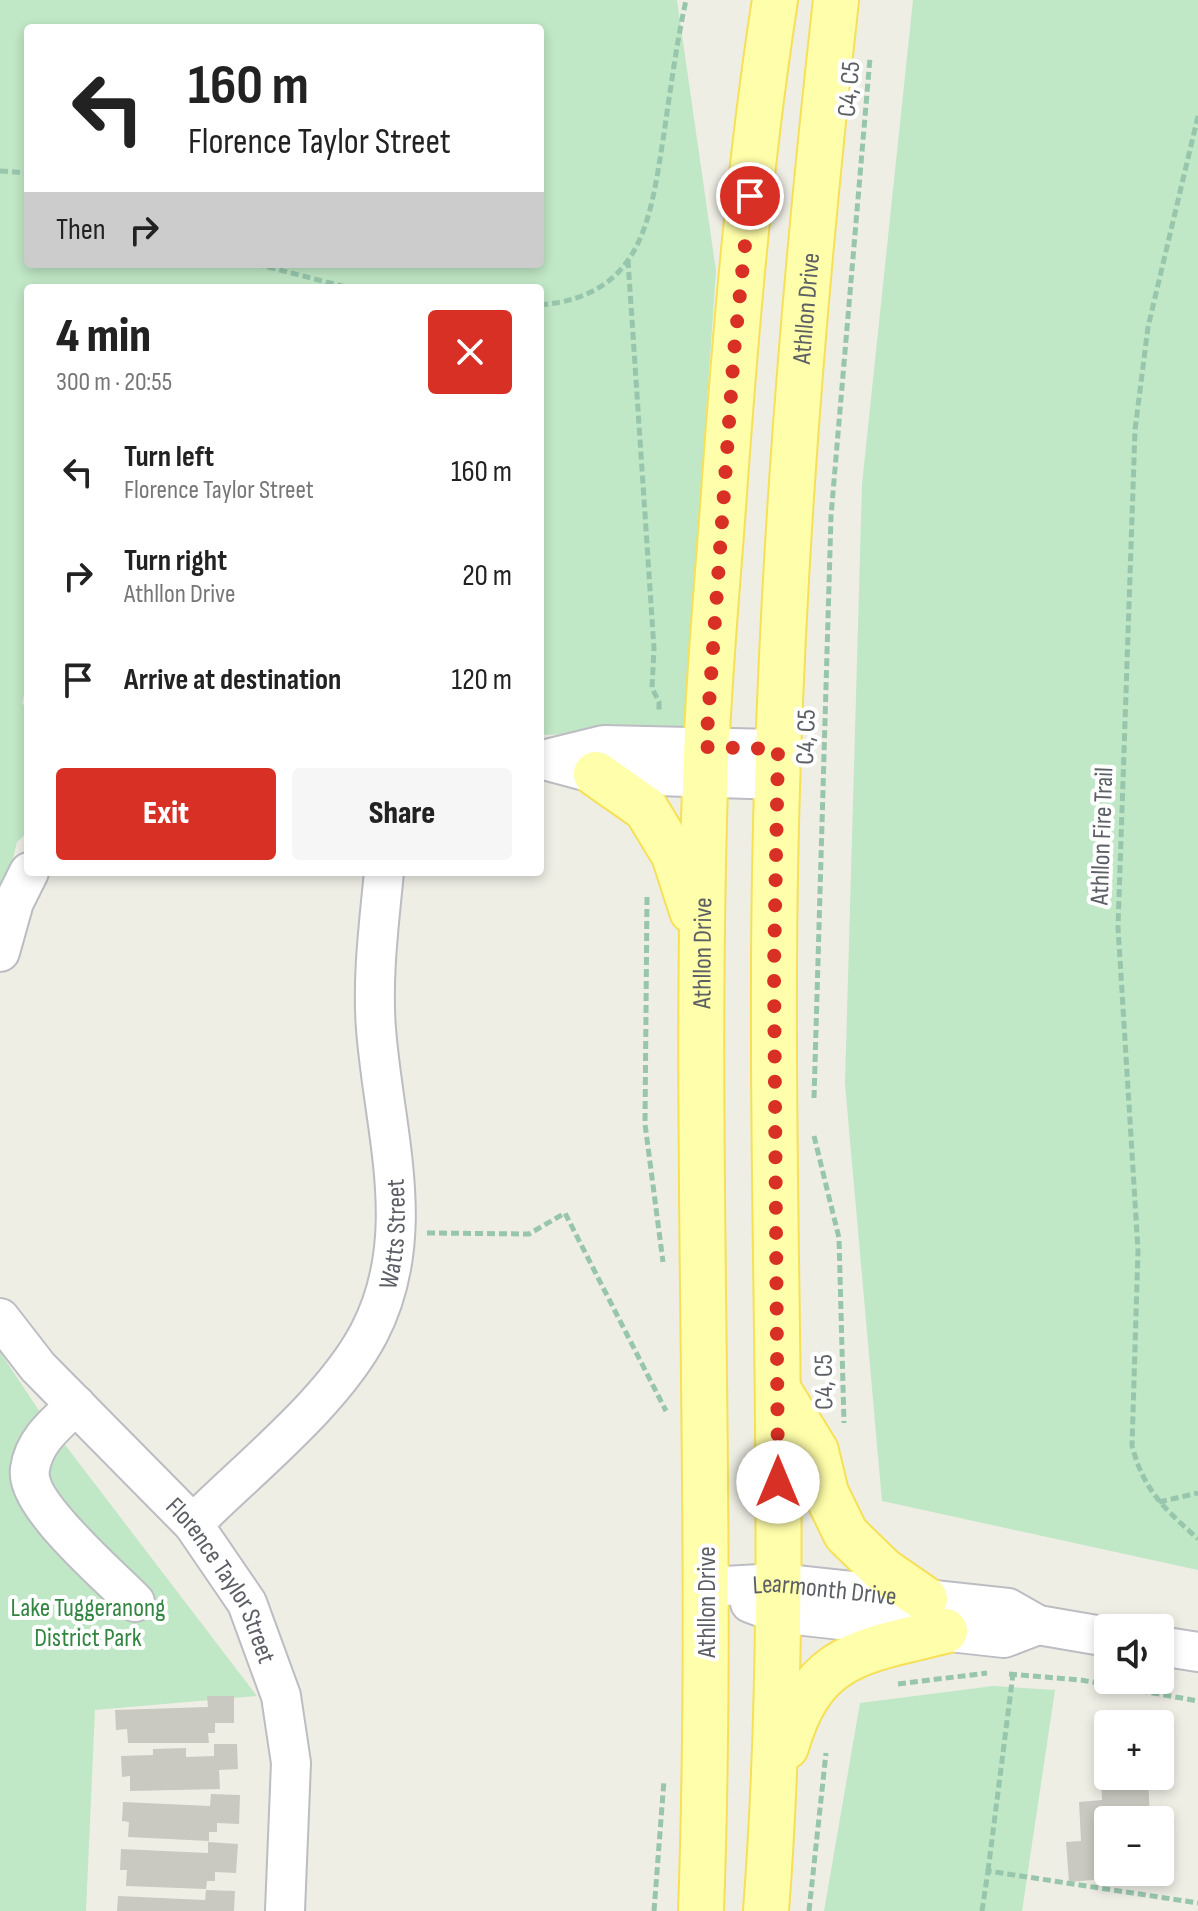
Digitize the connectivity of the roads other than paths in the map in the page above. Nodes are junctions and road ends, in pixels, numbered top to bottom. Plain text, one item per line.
1 (775, 0) edge
2 (836, 0) edge
3 (544, 759) edge
4 (544, 759) edge
5 (706, 762) junction
6 (778, 765) junction
7 (596, 774) junction
8 (27, 876) edge
9 (384, 876) edge
10 (0, 952) edge
11 (704, 960) junction
12 (0, 1318) edge
13 (778, 1389) junction
14 (76, 1405) junction
15 (193, 1524) junction
16 (707, 1587) junction
17 (777, 1598) junction
18 (135, 1602) dead end
19 (935, 1615) junction
20 (1094, 1635) edge
21 (1174, 1648) edge
22 (1198, 1652) edge
23 (776, 1782) junction
24 (285, 1911) edge
25 (701, 1911) edge
26 (766, 1911) edge

1 - 5 main road, Athllon Drive
2 - 6 main road, Athllon Drive
3 - 5 street
4 - 7 street
5 - 6 street
5 - 7 street
5 - 11 main road, Athllon Drive
6 - 13 main road, Athllon Drive
7 - 11 main road
8 - 10 street
9 - 15 street, Watts Street
11 - 16 main road, Athllon Drive
12 - 14 street, Florence Taylor Street
13 - 17 main road, Athllon Drive
13 - 19 main road
14 - 15 street, Florence Taylor Street
14 - 18 street
15 - 24 street, Florence Taylor Street
16 - 17 street, Learmonth Drive
16 - 25 main road, Athllon Drive
17 - 19 street, Learmonth Drive
17 - 23 main road, Athllon Drive
19 - 20 street, Learmonth Drive
19 - 23 main road
21 - 22 street
23 - 26 main road, Athllon Drive

